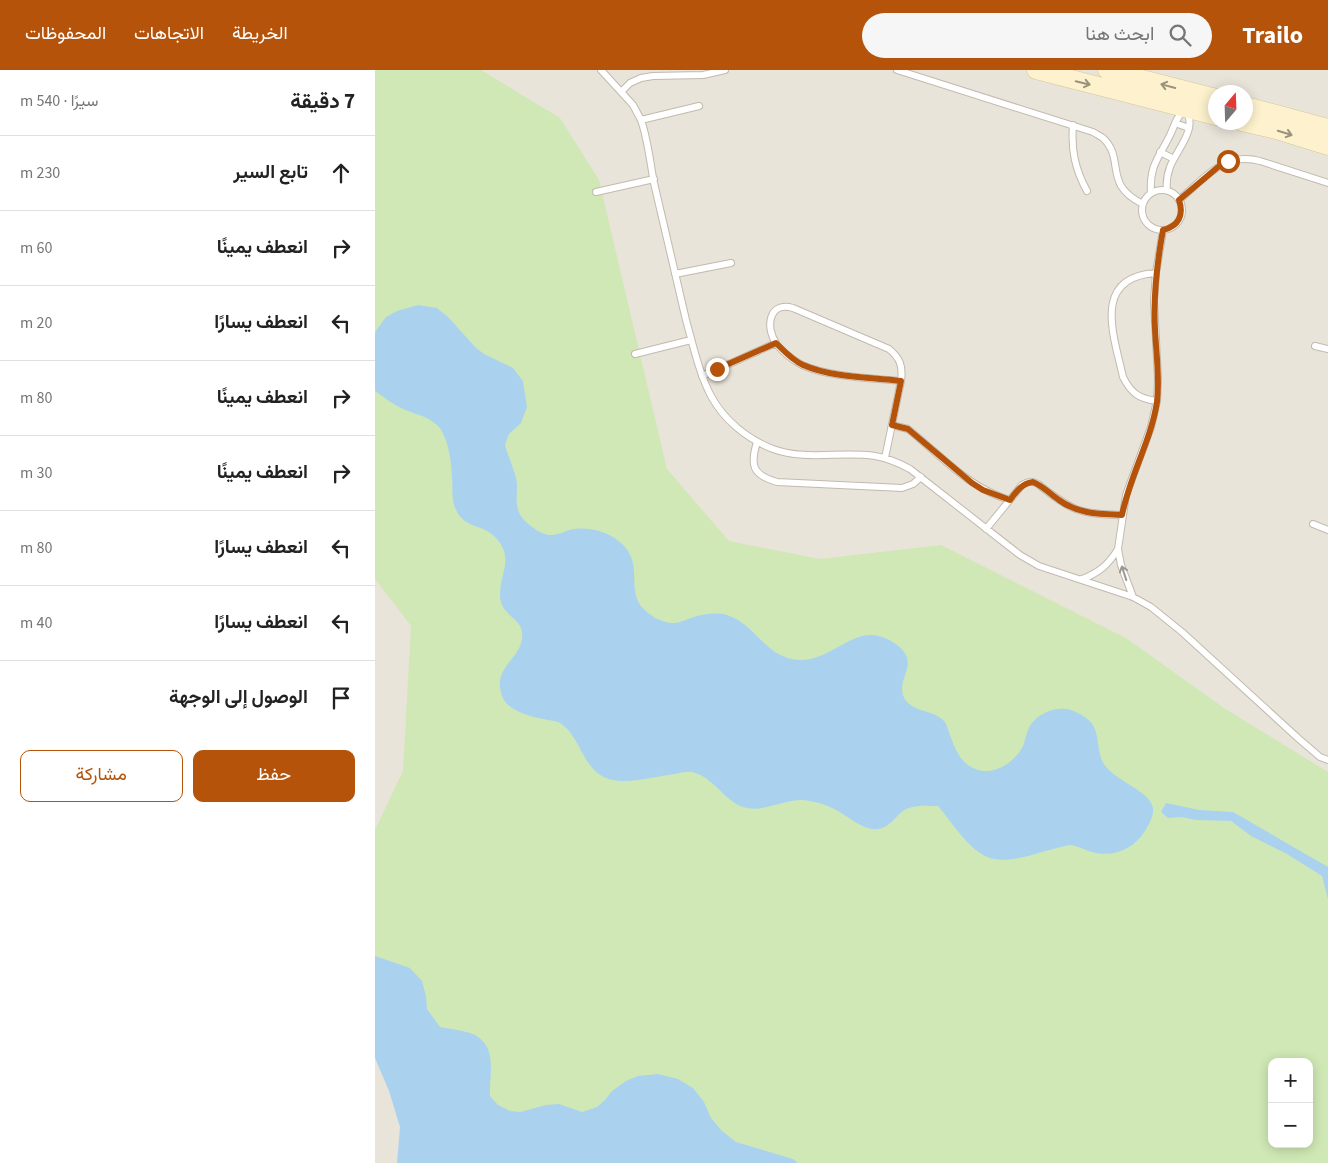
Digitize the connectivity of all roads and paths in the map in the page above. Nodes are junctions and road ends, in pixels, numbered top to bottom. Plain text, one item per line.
1 (601, 70) edge
2 (725, 70) edge
3 (897, 70) edge
4 (1036, 70) edge
5 (1107, 70) edge
6 (704, 72) edge
7 (622, 91) junction
8 (1189, 91) junction
9 (1208, 96) edge
10 (699, 106) dead end
11 (1253, 108) edge
12 (1180, 116) junction
13 (1208, 116) edge
14 (641, 120) junction
15 (1073, 125) junction
16 (1253, 125) edge
17 (1189, 128) junction
18 (1328, 128) edge
19 (1328, 146) edge
20 (1160, 152) junction
21 (1174, 159) junction
22 (654, 180) junction
23 (1328, 183) edge
24 (1087, 190) dead end
25 (1167, 190) junction
26 (596, 192) dead end
27 (1151, 193) junction
28 (1179, 200) junction
29 (1143, 204) junction
30 (1163, 230) junction
31 (731, 263) dead end
32 (675, 274) junction
33 (1156, 274) junction
34 (691, 340) junction
35 (776, 343) junction
36 (1315, 346) dead end
37 (1328, 349) edge
38 (635, 354) dead end
39 (702, 376) junction
40 (901, 381) junction
41 (1157, 401) junction
42 (892, 425) junction
43 (757, 442) junction
44 (885, 458) junction
45 (921, 477) junction
46 (1010, 500) junction
47 (1122, 515) junction
48 (1313, 524) dead end
49 (986, 529) junction
50 (1328, 530) edge
51 (1118, 549) junction
52 (1082, 579) junction
53 (1133, 597) junction
54 (1328, 760) edge

1 - 7 lane
2 - 6 lane
3 - 15 lane
4 -> 12 street
8 -> 5 street
6 - 7 lane
7 - 14 lane
8 - 9 street
8 - 12 street
10 - 14 lane
11 - 18 street
12 - 13 street
12 - 17 lane
12 - 17 lane
12 - 20 lane
14 - 22 lane
15 - 24 lane
15 - 29 lane
16 -> 19 street
17 - 21 lane
20 - 21 lane
20 - 27 lane
21 - 25 lane
22 - 26 lane
22 - 32 lane
23 - 28 lane
25 - 27 lane
25 - 28 lane
27 - 29 lane
28 - 30 lane
29 - 30 lane
30 - 33 lane
31 - 32 lane
32 - 34 lane
33 - 41 lane
33 - 41 lane
34 - 38 lane
34 - 39 lane
35 - 39 lane
35 - 40 lane
35 - 40 lane
36 - 37 lane
39 - 43 lane
40 - 42 lane
41 - 47 lane
42 - 44 lane
42 - 46 lane
43 - 44 lane
43 - 45 lane
44 - 45 lane
45 - 49 lane
46 - 47 lane
46 - 49 lane
47 - 51 lane
48 - 50 lane
49 - 52 lane
51 - 52 lane
53 -> 51 lane
52 - 53 lane
53 - 54 lane

